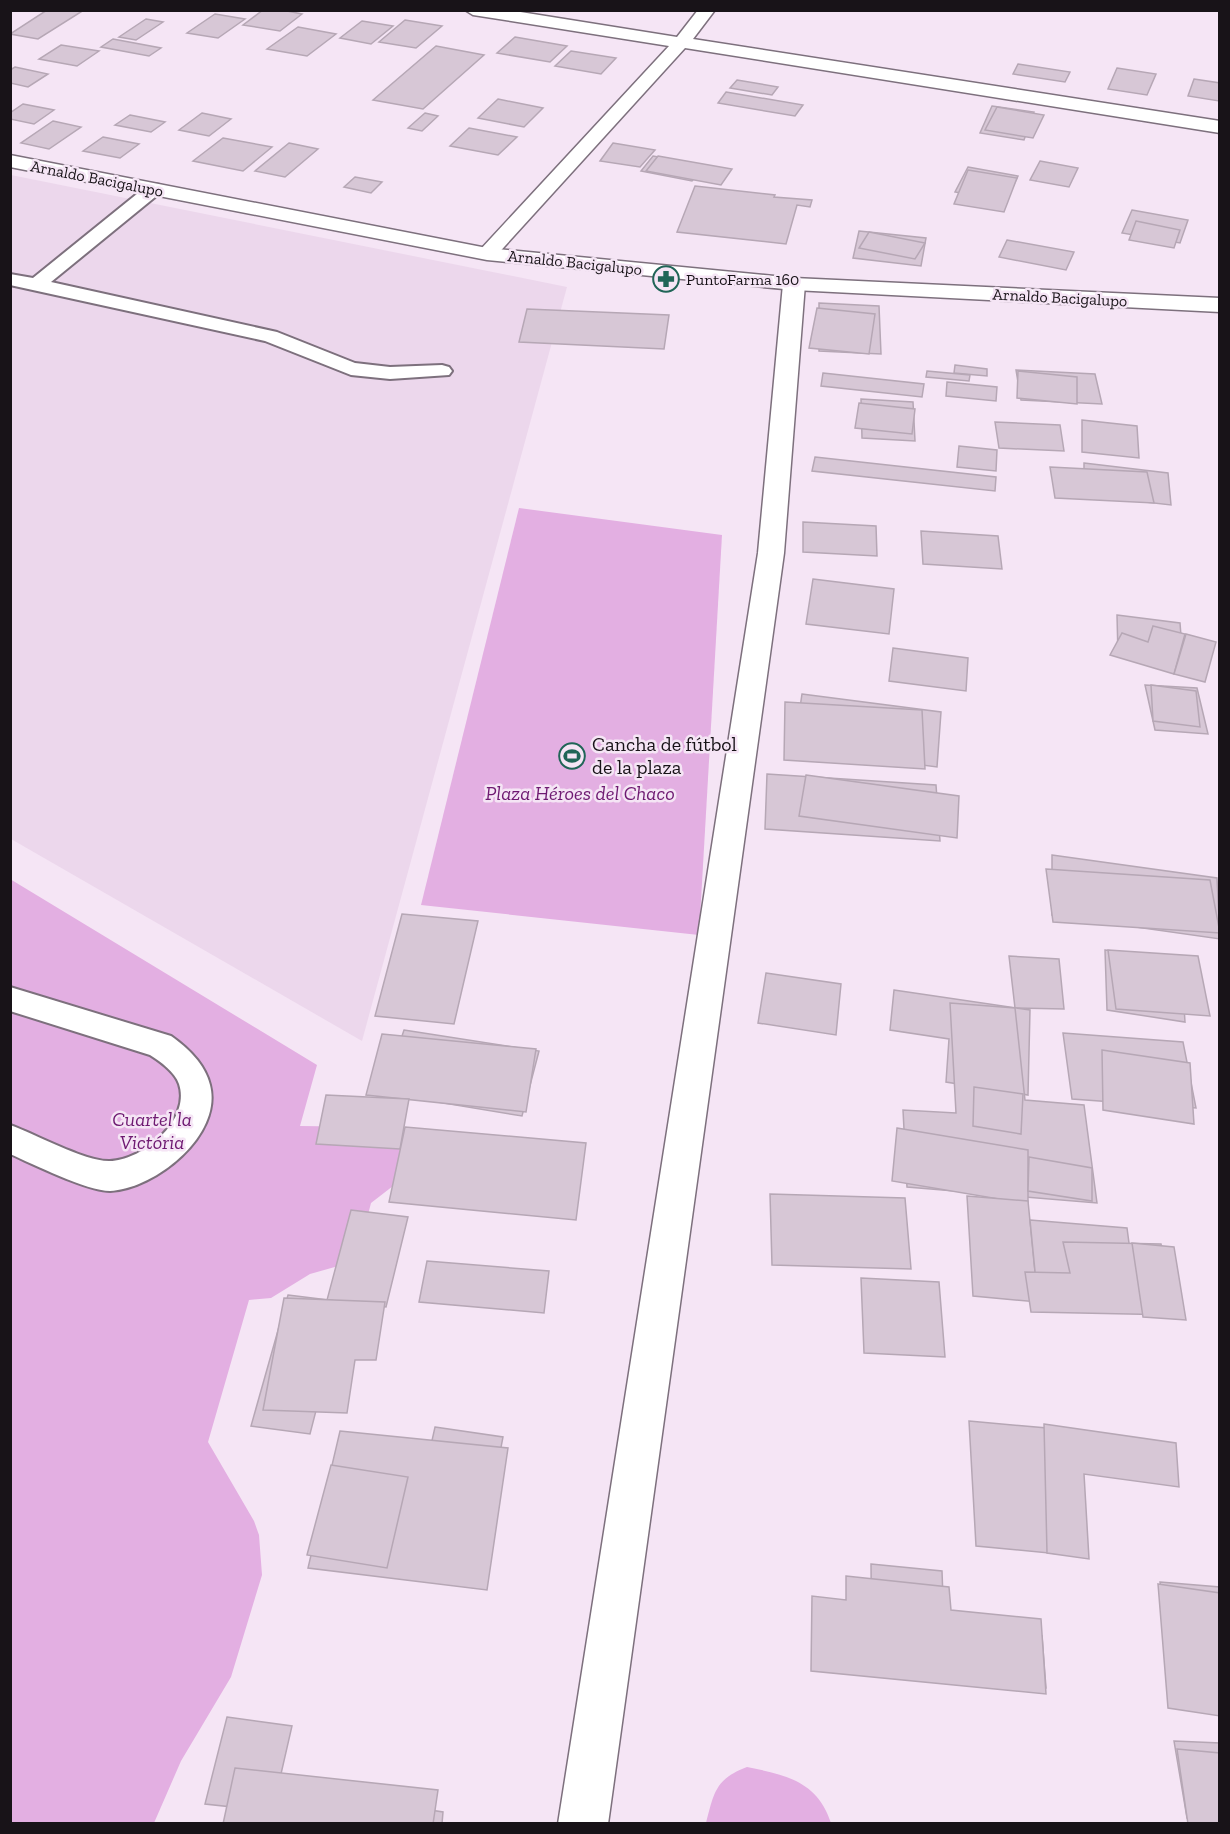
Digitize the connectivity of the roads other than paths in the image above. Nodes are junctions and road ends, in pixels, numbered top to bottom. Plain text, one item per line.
1 (473, 10) edge
2 (707, 10) edge
3 (681, 43) junction
4 (1220, 127) edge
5 (10, 161) edge
6 (154, 189) junction
7 (487, 254) junction
8 (10, 279) edge
9 (794, 284) junction
10 (34, 286) junction
11 (1220, 304) edge
12 (442, 371) dead end
13 (10, 999) edge
14 (10, 1139) edge
15 (583, 1824) edge

1 - 3 street
2 - 3 street
3 - 4 street
3 - 7 street
5 - 6 street, Arnaldo Bacigalupo
6 - 7 street, Arnaldo Bacigalupo
6 - 10 lane
7 - 9 street, Arnaldo Bacigalupo
8 - 10 lane
9 - 11 street, Arnaldo Bacigalupo
9 - 15 street
10 - 12 lane
13 - 14 lane

